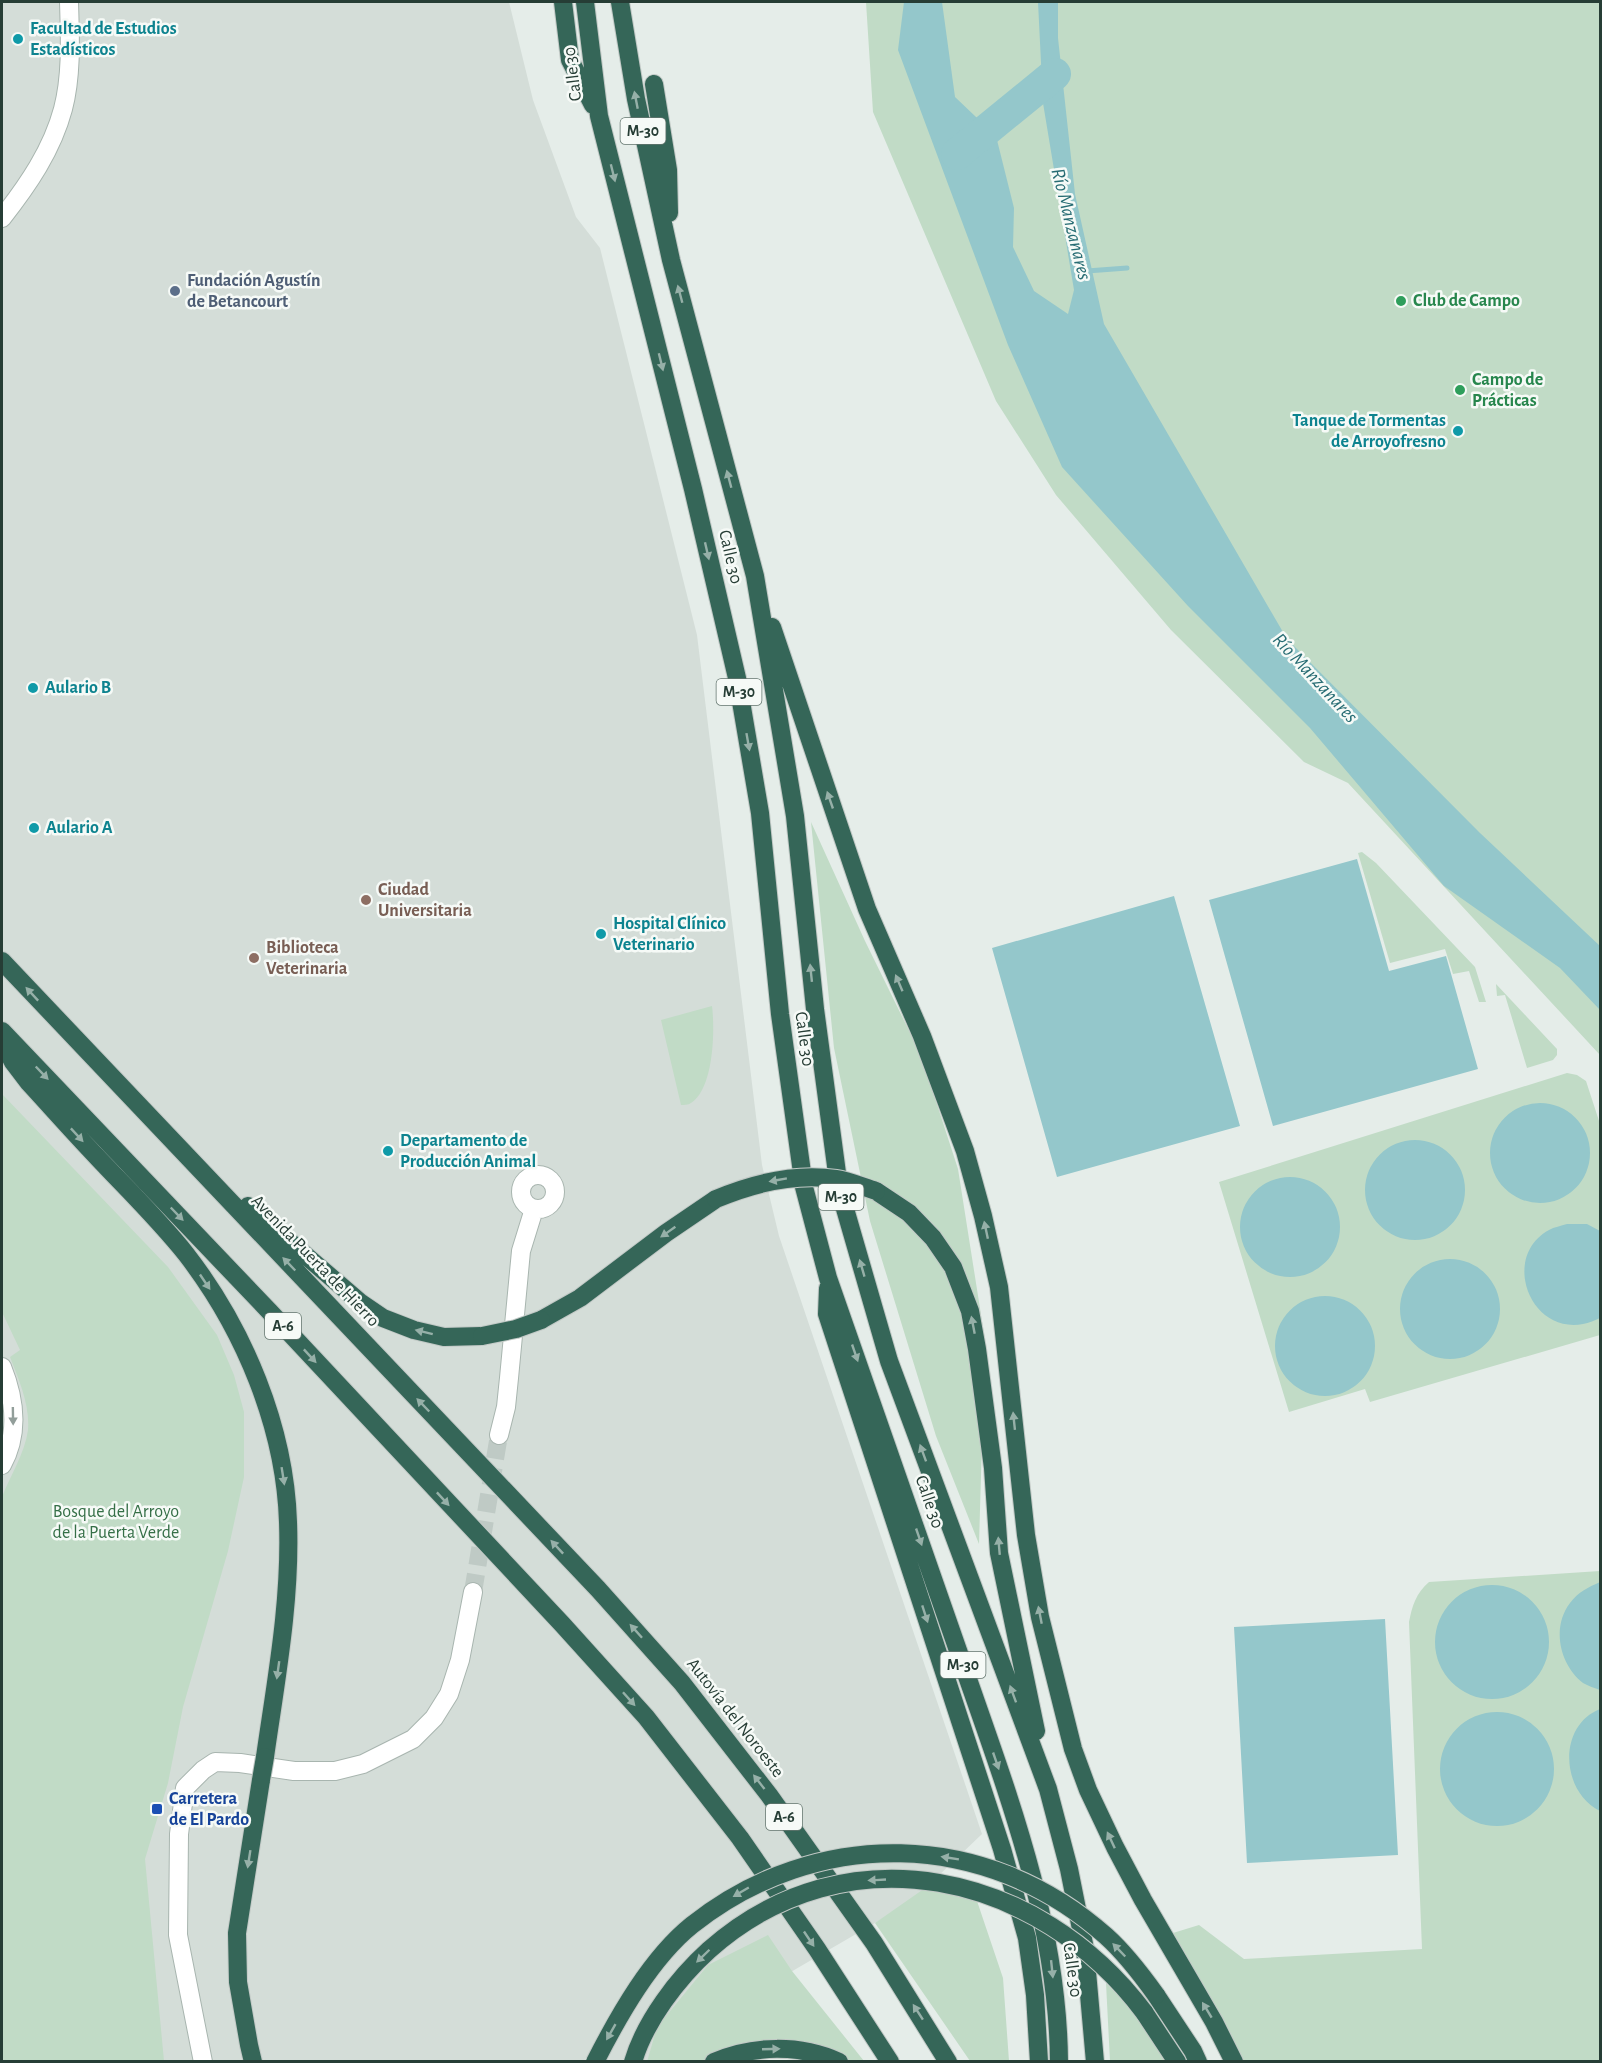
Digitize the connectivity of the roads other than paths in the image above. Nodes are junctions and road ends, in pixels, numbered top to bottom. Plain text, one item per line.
1 (69, 2) edge
2 (563, 2) edge
3 (585, 2) edge
4 (620, 2) edge
5 (654, 84) dead end
6 (599, 116) junction
7 (2, 218) edge
8 (671, 260) junction
9 (755, 576) junction
10 (2, 961) edge
11 (2, 1031) edge
12 (2, 1041) edge
13 (174, 1143) junction
14 (534, 1209) dead end
15 (828, 1278) junction
16 (2, 1367) edge
17 (499, 1435) tunnel mouth
18 (2, 1465) edge
19 (598, 1589) joint
20 (473, 1592) tunnel mouth
21 (1048, 1789) junction
22 (1027, 1938) junction
23 (203, 2061) edge
24 (254, 2061) edge
25 (595, 2061) edge
26 (633, 2061) edge
27 (714, 2061) edge
28 (839, 2061) edge
29 (890, 2061) edge
30 (948, 2061) edge
31 (1029, 2061) edge
32 (1039, 2061) edge
33 (1059, 2061) edge
34 (1095, 2061) edge
35 (1177, 2061) edge
36 (1198, 2061) edge
37 (1234, 2061) edge

1 - 7 street
2 - 6 highway
3 - 6 highway, Calle 30 / M-30
8 -> 4 highway, M-30
5 - 8 highway
6 -> 15 highway, Calle 30 / M-30
9 -> 8 highway, Calle 30 / M-30
21 -> 9 highway, Calle 30 / M-30
37 -> 9 highway
13 -> 10 highway, Avenida Puerta de Hierro / A-6
11 -> 29 highway, A-6
12 -> 24 highway, bridge
19 -> 13 highway, Avenida Puerta de Hierro / A-6
21 -> 13 highway, bridge
14 - 17 street
15 -> 22 highway
15 -> 33 highway, Calle 30 / M-30
16 -> 18 street
30 -> 19 highway, Autovía del Noroeste / A-6
20 - 23 street
21 - 34 highway, Calle 30 / M-30
22 - 31 highway
22 - 32 highway
36 -> 25 highway, bridge
35 -> 26 highway, bridge
27 -> 28 highway

